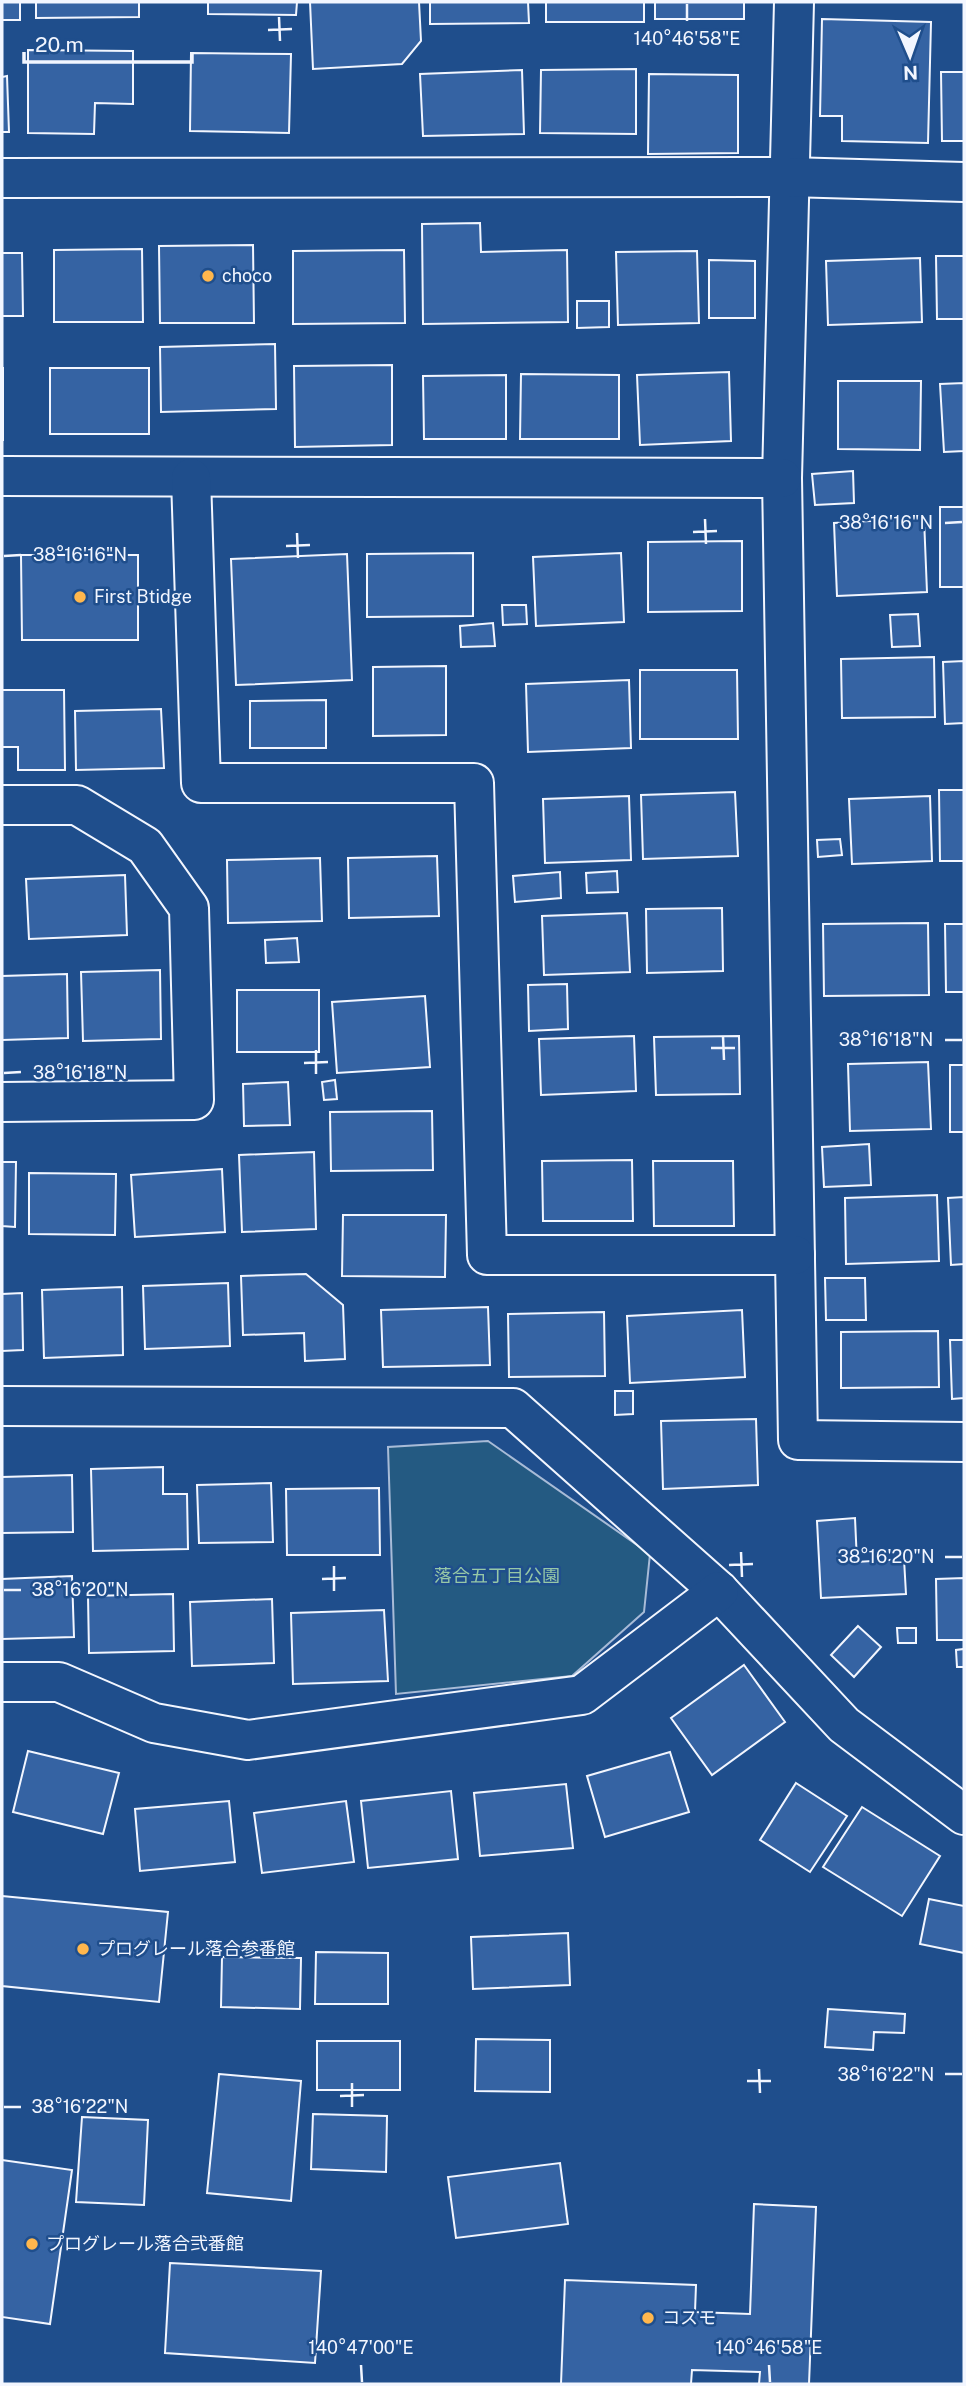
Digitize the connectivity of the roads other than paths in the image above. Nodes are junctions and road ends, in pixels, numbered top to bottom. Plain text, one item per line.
1 (794, 2) edge
2 (789, 177) junction
3 (2, 178) edge
4 (964, 181) edge
5 (2, 475) edge
6 (191, 478) junction
7 (782, 478) junction
8 (2, 805) edge
9 (2, 1102) edge
10 (796, 1255) junction
11 (2, 1406) edge
12 (964, 1442) edge
13 (719, 1591) junction
14 (2, 1682) edge
15 (964, 1815) edge

1 - 2 street
2 - 3 street
2 - 4 street
2 - 7 street
5 - 6 street
6 - 7 street
6 - 10 street
7 - 10 street
8 - 9 street
10 - 12 street
11 - 13 street
13 - 14 street
13 - 15 street

